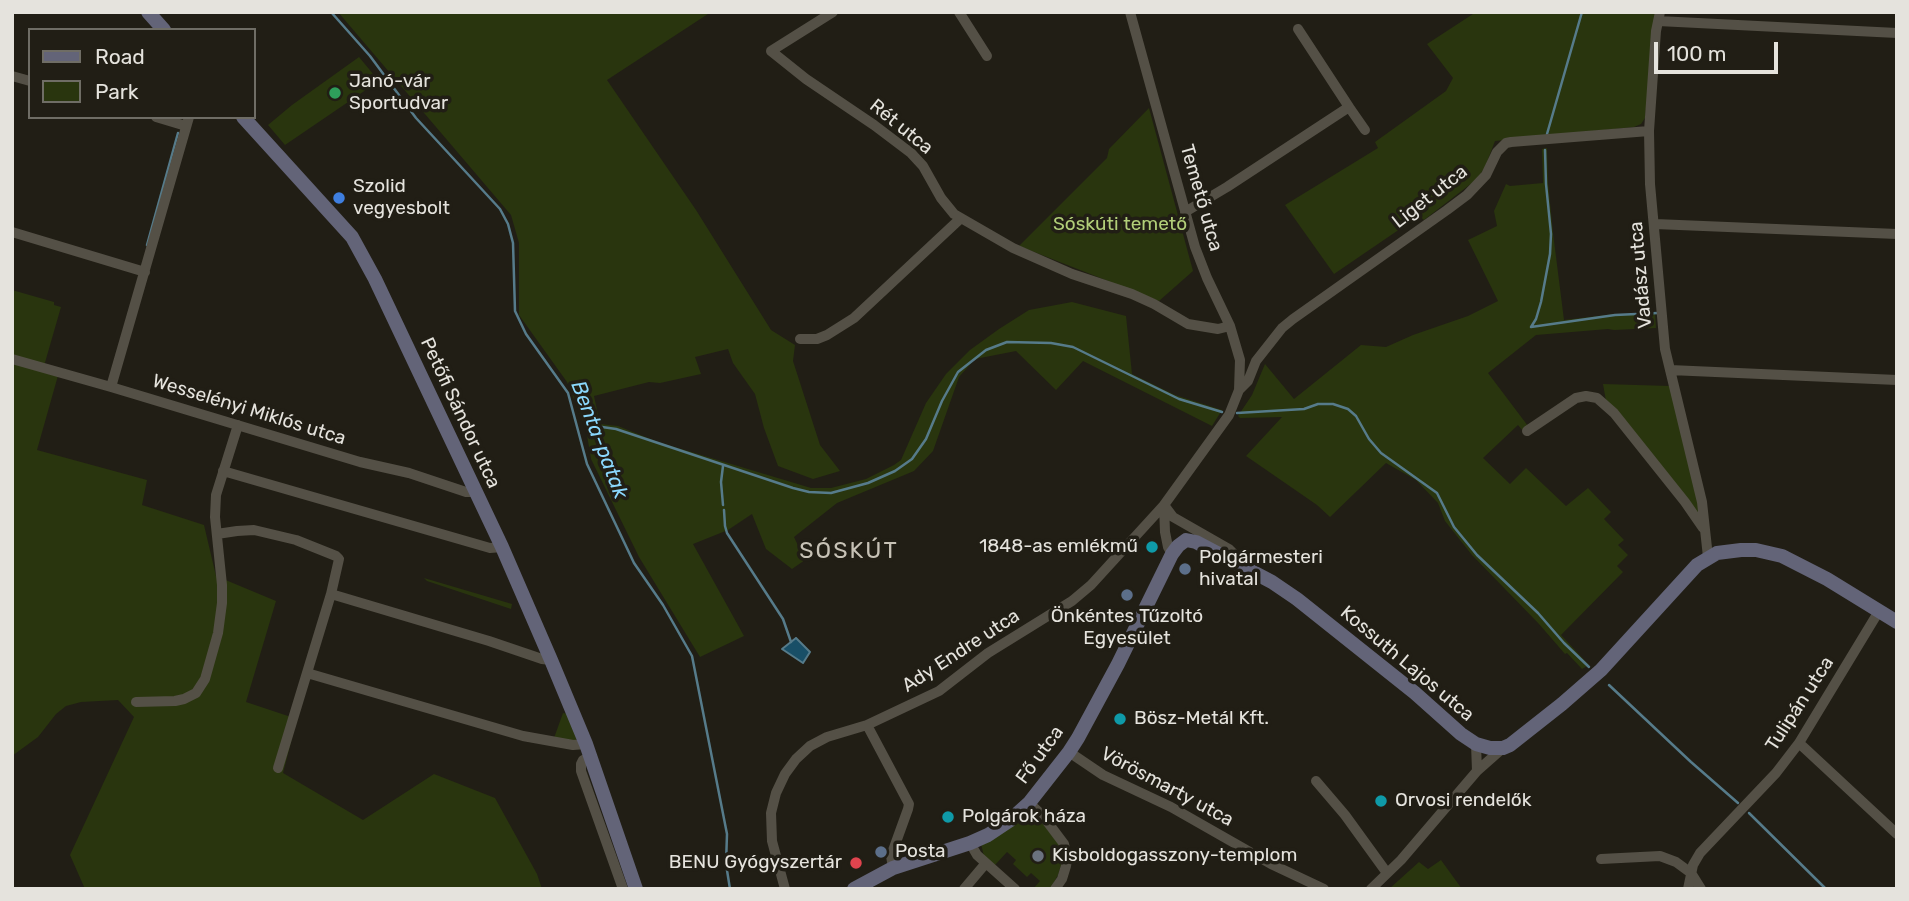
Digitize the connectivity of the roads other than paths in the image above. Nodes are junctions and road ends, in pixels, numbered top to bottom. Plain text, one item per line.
1 (148, 12) edge
2 (833, 12) edge
3 (959, 12) edge
4 (1130, 12) edge
5 (1659, 17) edge
6 (162, 28) edge
7 (1298, 29) dead end
8 (1897, 33) edge
9 (987, 56) dead end
10 (1349, 107) junction
11 (169, 119) edge
12 (245, 119) edge
13 (188, 122) edge
14 (1366, 130) dead end
15 (1648, 131) junction
16 (1185, 212) junction
17 (961, 218) junction
18 (1655, 225) junction
19 (12, 232) edge
20 (1897, 234) edge
21 (145, 272) junction
22 (1230, 326) junction
23 (800, 339) dead end
24 (12, 359) edge
25 (1240, 360) junction
26 (1256, 361) junction
27 (1670, 370) junction
28 (1897, 380) edge
29 (111, 387) junction
30 (1239, 390) junction
31 (238, 425) junction
32 (1527, 431) dead end
33 (223, 471) junction
34 (476, 492) junction
35 (1164, 505) junction
36 (1146, 524) junction
37 (1705, 531) junction
38 (1165, 532) junction
39 (217, 534) junction
40 (502, 547) junction
41 (1172, 554) junction
42 (1708, 557) junction
43 (1239, 564) junction
44 (331, 594) junction
45 (1879, 611) junction
46 (1897, 622) edge
47 (551, 660) junction
48 (307, 674) junction
49 (136, 702) dead end
50 (867, 725) junction
51 (1799, 743) junction
52 (1476, 744) junction
53 (1503, 748) junction
54 (588, 751) junction
55 (1069, 752) junction
56 (278, 768) dead end
57 (1477, 771) junction
58 (1316, 782) dead end
59 (1029, 803) junction
60 (1897, 834) edge
61 (970, 843) junction
62 (1601, 859) dead end
63 (986, 863) junction
64 (893, 868) junction
65 (1387, 873) junction
66 (1690, 873) junction
67 (867, 885) edge
68 (623, 889) edge
69 (636, 889) edge
70 (785, 889) edge
71 (854, 889) edge
72 (964, 889) edge
73 (1015, 889) edge
74 (1055, 889) edge
75 (1324, 889) edge
76 (1371, 889) edge
77 (1688, 889) edge
78 (1701, 889) edge

1 - 6 street
2 - 17 street, Rét utca
3 - 9 street
4 - 16 street, Temető utca
5 - 8 street
5 - 15 street, Vadász utca
7 - 10 street
10 - 14 street
10 - 16 street
11 - 13 street
12 - 34 street, Petőfi Sándor utca
13 - 21 street
15 - 18 street, Vadász utca
15 - 26 street, Liget utca
16 - 22 street, Temető utca
17 - 22 street, Rét utca
17 - 23 street
18 - 20 street
18 - 27 street, Vadász utca
19 - 21 street
21 - 29 street
22 - 25 street, Temető utca
24 - 29 street, Wesselényi Miklós utca
25 - 26 street
25 - 30 street, Temető utca
26 - 30 street, Liget utca
27 - 28 street
27 - 37 street, Vadász utca
29 - 31 street, Wesselényi Miklós utca
30 - 35 street, Liget utca
31 - 33 street
31 - 34 street, Wesselényi Miklós utca
32 - 37 street, Vadász utca
33 - 39 street
33 - 40 street
34 - 40 street, Petőfi Sándor utca
35 - 36 street, Ady Endre utca
35 - 38 street
35 - 43 street
36 - 38 street
36 - 50 street, Ady Endre utca
37 - 42 street, Vadász utca
38 - 41 street
39 - 44 street
39 - 49 street
40 - 47 street, Petőfi Sándor utca
41 - 43 street, Kossuth Lajos utca
41 - 55 street, Fő utca
42 - 45 street
42 - 53 street
43 - 52 street, Kossuth Lajos utca
44 - 47 street
44 - 48 street
45 - 46 street
45 - 51 street, Tulipán utca
47 - 54 street, Petőfi Sándor utca
48 - 54 street
48 - 56 street
50 - 64 street
50 - 70 street, Ady Endre utca
51 - 60 street
51 - 66 street, Tulipán utca
52 - 53 street
52 - 57 street
53 - 57 street
54 - 68 street, Petőfi Sándor utca
54 - 69 street, Petőfi Sándor utca
55 - 59 street, Fő utca
55 - 75 street, Vörösmarty utca
57 - 65 street
58 - 65 street
59 - 61 street, Fő utca
59 - 74 street
61 - 63 street
61 - 64 street, Fő utca
62 - 66 street
63 - 72 street
63 - 73 street
64 - 67 street, Fő utca
65 - 76 street
66 - 77 street, Tulipán utca
66 - 78 street
67 - 71 street, Fő utca

